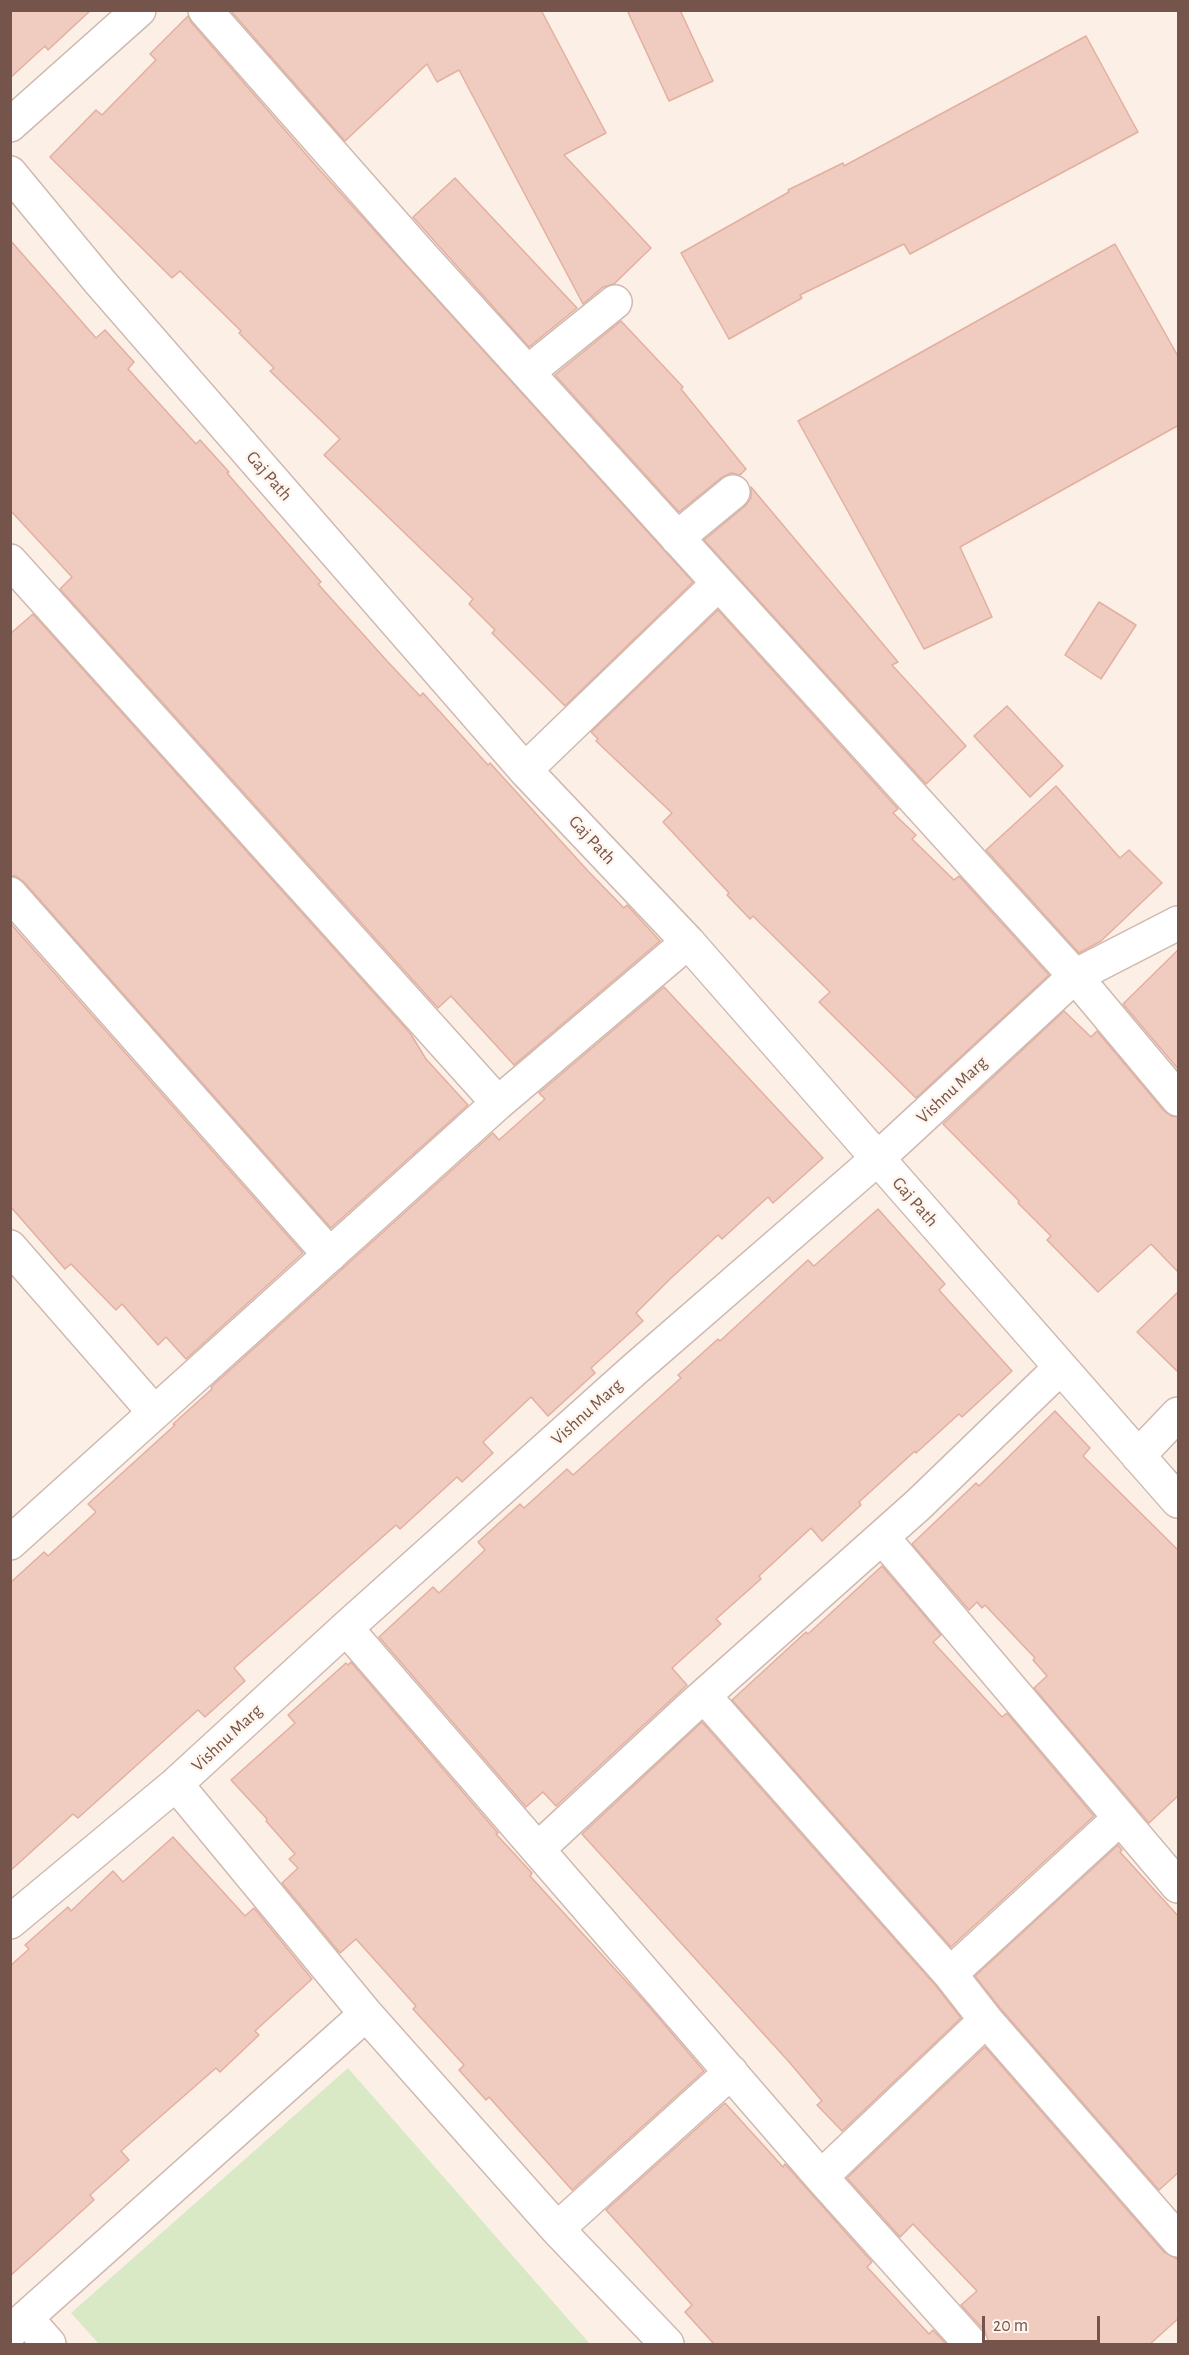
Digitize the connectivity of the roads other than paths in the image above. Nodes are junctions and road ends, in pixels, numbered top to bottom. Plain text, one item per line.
1 (139, 10) edge
2 (205, 10) edge
3 (10, 125) edge
4 (10, 173) edge
5 (615, 302) dead end
6 (528, 372) junction
7 (733, 492) dead end
8 (678, 538) junction
9 (10, 561) edge
10 (718, 584) junction
11 (525, 770) junction
12 (10, 894) edge
13 (1179, 923) edge
14 (688, 942) junction
15 (1075, 976) junction
16 (1179, 1099) edge
17 (498, 1103) junction
18 (877, 1159) junction
19 (10, 1247) edge
20 (330, 1255) junction
21 (1060, 1368) junction
22 (154, 1412) junction
23 (1179, 1414) edge
24 (1138, 1455) junction
25 (1179, 1501) edge
26 (882, 1537) junction
27 (10, 1543) edge
28 (346, 1628) junction
29 (704, 1696) junction
30 (177, 1784) junction
31 (1120, 1818) junction
32 (539, 1848) junction
33 (1179, 1886) edge
34 (10, 1922) edge
35 (950, 1974) junction
36 (366, 2014) junction
37 (987, 2020) junction
38 (731, 2072) junction
39 (821, 2177) junction
40 (557, 2229) junction
41 (1179, 2240) edge
42 (18, 2325) edge
43 (49, 2344) edge
44 (667, 2344) edge
45 (971, 2344) edge

1 - 3 street
2 - 6 street
4 - 11 street, Gaj Path
5 - 6 street
6 - 8 street
7 - 8 street
8 - 10 street
9 - 17 street
10 - 11 street
10 - 15 street
11 - 14 street, Gaj Path
12 - 20 street
13 - 15 street, Vishnu Marg
14 - 17 street
14 - 18 street, Gaj Path
15 - 16 street
15 - 18 street, Vishnu Marg
17 - 20 street
18 - 21 street, Gaj Path
18 - 28 street, Vishnu Marg
19 - 22 street
20 - 22 street
21 - 24 street, Gaj Path
21 - 26 street
22 - 27 street
23 - 24 street
24 - 25 street, Gaj Path
26 - 29 street
26 - 31 street
28 - 30 street, Vishnu Marg
28 - 32 street
29 - 32 street
29 - 35 street
30 - 34 street, Vishnu Marg
30 - 36 street
31 - 33 street
31 - 35 street
32 - 38 street
35 - 37 street
36 - 40 street
36 - 42 street
37 - 39 street
37 - 41 street
38 - 39 street
38 - 40 street
39 - 45 street
40 - 44 street
42 - 43 street

